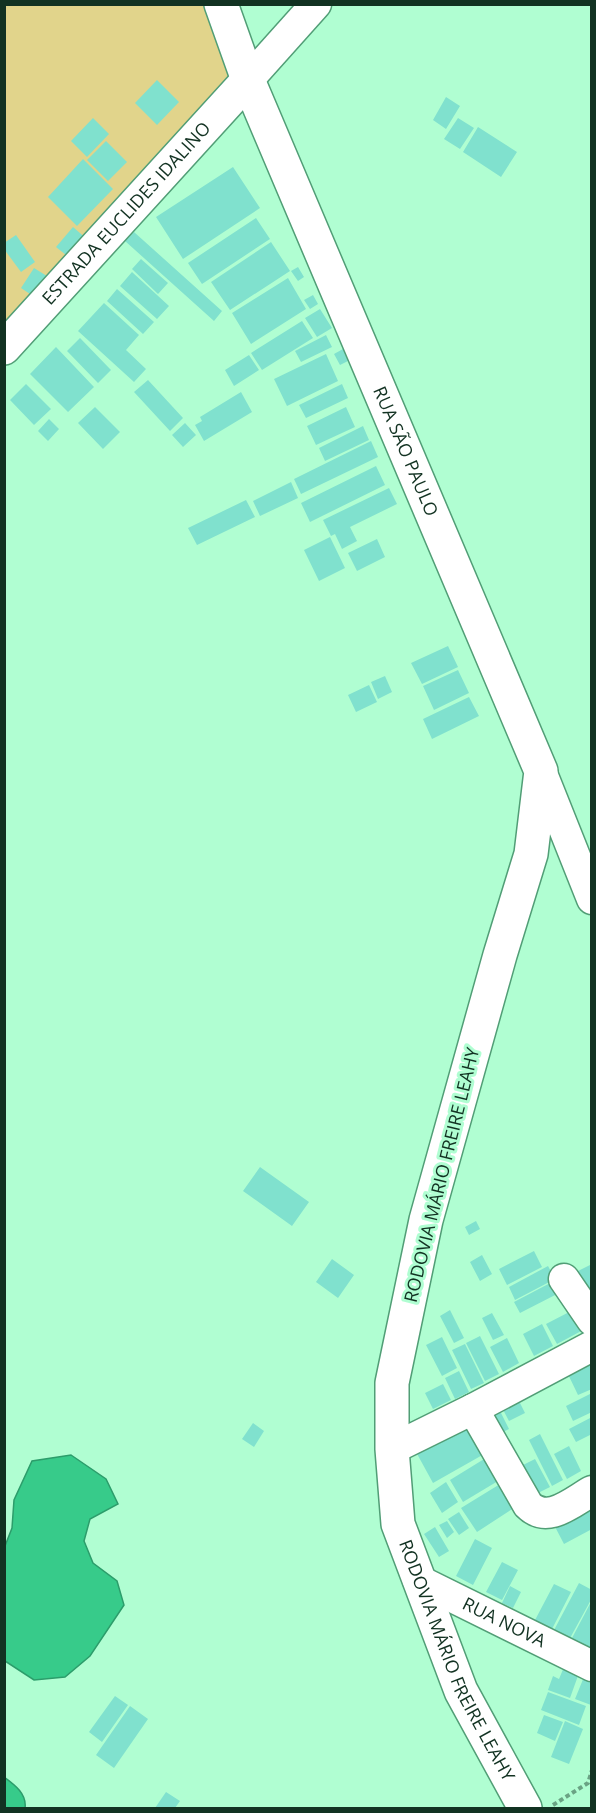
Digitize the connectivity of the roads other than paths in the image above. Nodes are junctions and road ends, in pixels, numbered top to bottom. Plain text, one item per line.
1 (221, 4) edge
2 (316, 4) edge
3 (248, 80) junction
4 (4, 348) edge
5 (540, 771) junction
6 (591, 898) edge
7 (564, 1279) dead end
8 (591, 1320) edge
9 (591, 1346) edge
10 (473, 1409) junction
11 (392, 1449) junction
12 (591, 1491) edge
13 (417, 1580) junction
14 (591, 1666) edge
15 (525, 1809) edge

1 - 3 main road, RUA SÃO PAULO
2 - 3 street
3 - 4 main road, ESTRADA EUCLIDES IDALINO
3 - 5 main road, RUA SÃO PAULO
5 - 6 street, RUA SÃO PAULO
5 - 11 main road, RODOVIA MÁRIO FREIRE LEAHY
7 - 8 street
9 - 10 street
10 - 11 street
10 - 12 street
11 - 13 main road, RODOVIA MÁRIO FREIRE LEAHY
13 - 14 street, RUA NOVA
13 - 15 main road, RODOVIA MÁRIO FREIRE LEAHY

